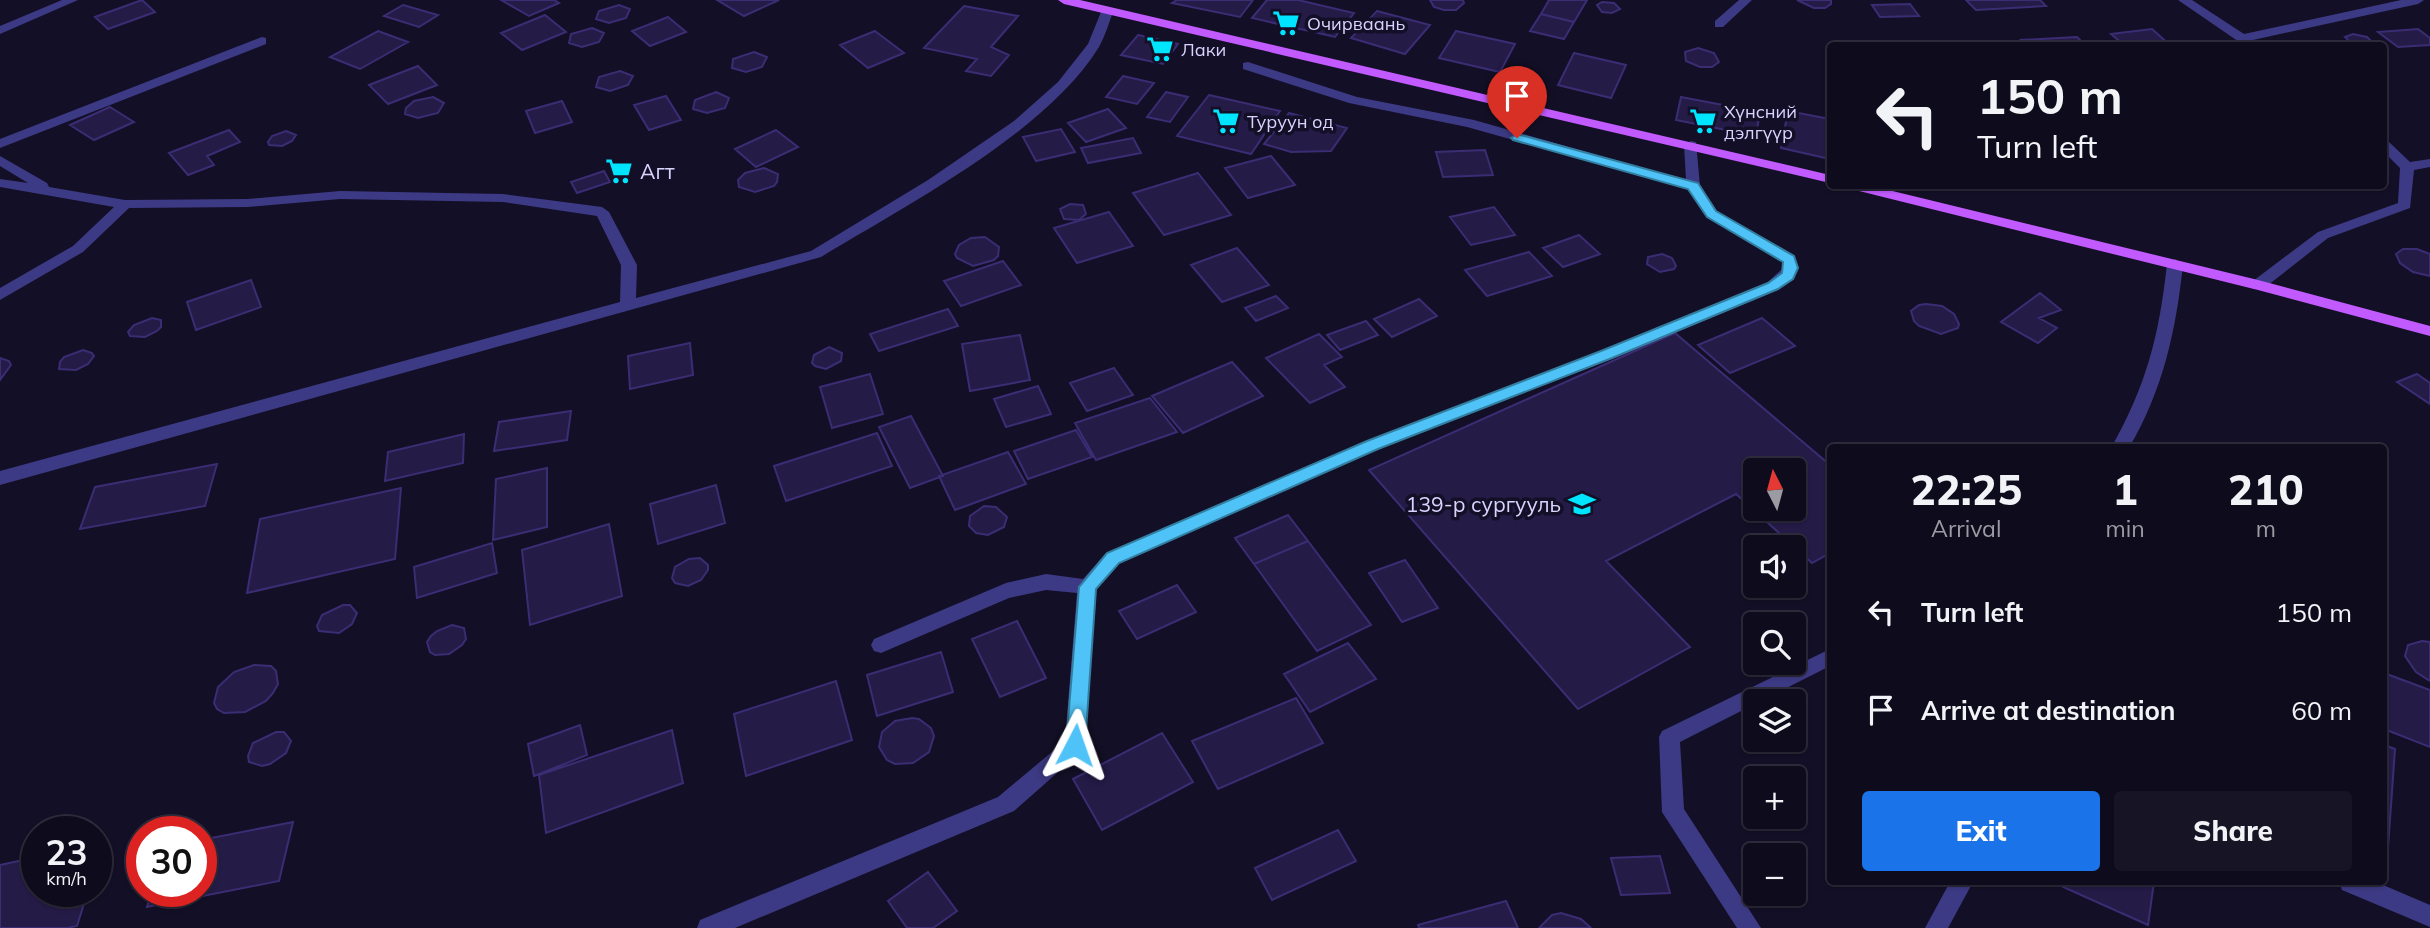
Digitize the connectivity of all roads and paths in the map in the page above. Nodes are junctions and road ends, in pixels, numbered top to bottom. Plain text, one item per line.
1 (72, 0) edge
2 (1064, 0) edge
3 (1746, 0) edge
4 (2183, 0) edge
5 (2418, 0) edge
6 (1107, 12) junction
7 (1719, 24) dead end
8 (0, 30) edge
9 (262, 41) dead end
10 (2248, 42) edge
11 (1248, 66) dead end
12 (0, 144) edge
13 (1691, 145) junction
14 (2387, 148) edge
15 (0, 160) edge
16 (2430, 163) edge
17 (2407, 167) junction
18 (1827, 178) edge
19 (0, 183) edge
20 (1693, 186) junction
21 (1868, 189) edge
22 (49, 190) junction
23 (125, 204) junction
24 (2175, 264) junction
25 (2258, 285) junction
26 (0, 295) edge
27 (628, 303) junction
28 (2430, 331) edge
29 (2122, 444) edge
30 (0, 478) edge
31 (1087, 587) junction
32 (881, 645) dead end
33 (1827, 658) edge
34 (1960, 885) edge
35 (2357, 885) edge
36 (2430, 916) edge
37 (708, 928) edge
38 (1750, 928) edge
39 (1936, 928) edge

1 - 8 street
2 - 6 main road
3 - 7 street
4 - 10 street
5 - 10 street
6 - 13 main road
6 - 27 street
9 - 12 street
11 - 20 street
13 - 18 main road
13 - 20 street
14 - 17 street
15 - 22 street
16 - 17 street
17 - 25 street
19 - 22 street
20 - 31 street
21 - 24 main road
22 - 23 street
23 - 26 street
23 - 27 street
24 - 25 main road
24 - 29 street
25 - 28 main road
27 - 30 street
31 - 32 street
31 - 37 street
33 - 38 street
34 - 39 street
35 - 36 street

